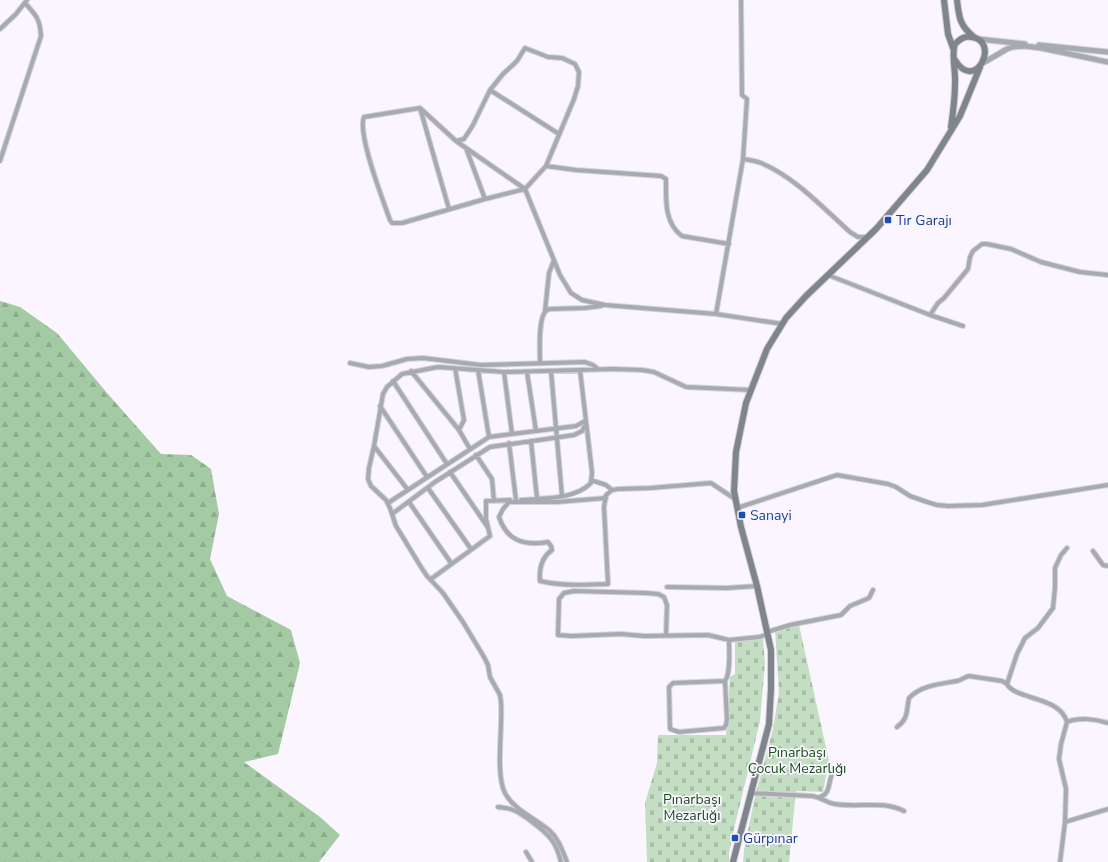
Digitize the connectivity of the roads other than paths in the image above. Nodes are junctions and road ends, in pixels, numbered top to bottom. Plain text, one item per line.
1 (741, 0) edge
2 (944, 0) edge
3 (957, 0) edge
4 (26, 2) edge
5 (0, 29) edge
6 (976, 38) junction
7 (953, 48) junction
8 (1108, 52) edge
9 (955, 60) junction
10 (1108, 62) edge
11 (981, 65) junction
12 (490, 90) junction
13 (420, 108) junction
14 (951, 129) junction
15 (559, 134) junction
16 (456, 141) junction
17 (466, 148) junction
18 (743, 159) junction
19 (0, 161) edge
20 (546, 166) junction
21 (525, 189) junction
22 (485, 198) junction
23 (449, 209) junction
24 (868, 237) junction
25 (729, 244) junction
26 (554, 260) junction
27 (828, 275) junction
28 (1108, 275) edge
29 (605, 305) junction
30 (545, 311) junction
31 (716, 314) junction
32 (930, 315) junction
33 (783, 324) junction
34 (963, 326) dead end
35 (350, 363) dead end
36 (540, 363) junction
37 (456, 368) junction
38 (598, 369) junction
39 (478, 370) junction
40 (580, 370) junction
41 (411, 371) junction
42 (551, 371) junction
43 (504, 372) junction
44 (527, 372) junction
45 (393, 381) junction
46 (751, 390) junction
47 (380, 406) junction
48 (585, 423) junction
49 (557, 428) junction
50 (459, 430) junction
51 (536, 431) junction
52 (512, 434) junction
53 (489, 437) junction
54 (558, 437) junction
55 (531, 441) junction
56 (509, 443) junction
57 (374, 446) junction
58 (470, 449) junction
59 (476, 456) junction
60 (447, 464) junction
61 (450, 472) junction
62 (428, 477) junction
63 (591, 480) junction
64 (1108, 485) edge
65 (428, 488) junction
66 (408, 490) junction
67 (612, 490) junction
68 (562, 496) junction
69 (537, 498) junction
70 (606, 498) junction
71 (736, 499) junction
72 (516, 500) junction
73 (494, 501) junction
74 (409, 502) junction
75 (388, 503) junction
76 (737, 508) junction
77 (392, 514) junction
78 (488, 528) junction
79 (1067, 548) dead end
80 (470, 549) junction
81 (1093, 551) dead end
82 (451, 563) junction
83 (1108, 566) edge
84 (431, 579) junction
85 (758, 586) junction
86 (667, 587) dead end
87 (873, 590) dead end
88 (767, 633) junction
89 (666, 635) junction
90 (729, 640) junction
91 (725, 680) junction
92 (1007, 684) junction
93 (1067, 722) junction
94 (1108, 723) edge
95 (897, 727) dead end
96 (832, 774) dead end
97 (750, 793) junction
98 (820, 797) junction
99 (498, 807) dead end
100 (1108, 810) edge
101 (904, 811) dead end
102 (1065, 822) junction
103 (526, 852) dead end
104 (532, 862) edge
105 (561, 862) edge
106 (567, 862) edge
107 (733, 862) edge
108 (1060, 862) edge

1 - 18 street
2 - 7 main road
3 - 6 main road
4 - 5 street
4 - 19 street
6 - 7 main road
6 - 8 street
6 - 11 main road
7 - 9 main road
9 - 11 main road
9 - 14 main road
10 - 11 street
11 - 14 main road
12 - 15 street
12 - 15 street
12 - 16 street
13 - 16 street
13 - 23 street
13 - 23 street
14 - 24 main road
15 - 20 street
16 - 17 street
17 - 21 street
17 - 22 street
18 - 24 street
18 - 25 street
20 - 21 street
20 - 25 street
21 - 22 street
21 - 26 street
22 - 23 street
24 - 27 main road
25 - 31 street
26 - 29 street
26 - 30 street
27 - 32 street
27 - 33 main road
28 - 32 street
29 - 30 street
29 - 31 street
30 - 36 street
31 - 33 street
32 - 34 street
33 - 46 main road
35 - 36 street
36 - 38 street
37 - 39 street
37 - 41 street
37 - 50 street
38 - 40 street
38 - 46 street
39 - 43 street
39 - 53 street
40 - 42 street
40 - 48 street
41 - 45 street
41 - 50 street
42 - 44 street
42 - 49 street
43 - 44 street
43 - 52 street
44 - 51 street
45 - 47 street
45 - 60 street
46 - 71 main road
47 - 57 street
47 - 62 street
48 - 49 street
48 - 54 street
48 - 63 street
49 - 51 street
49 - 54 street
50 - 58 street
51 - 52 street
52 - 53 street
53 - 58 street
54 - 55 street
54 - 68 street
55 - 56 street
55 - 69 street
56 - 59 street
56 - 72 street
57 - 66 street
57 - 75 street
58 - 60 street
59 - 61 street
59 - 73 street
60 - 62 street
61 - 65 street
61 - 78 street
62 - 66 street
63 - 67 street
63 - 68 street
64 - 76 street
65 - 74 street
65 - 80 street
66 - 75 street
67 - 70 street
67 - 71 street
68 - 69 street
69 - 72 street
70 - 70 street
71 - 76 main road
72 - 73 street
73 - 78 street
74 - 77 street
74 - 82 street
75 - 77 street
76 - 85 main road
77 - 84 street
78 - 80 street
79 - 92 street
80 - 82 street
81 - 83 street
82 - 84 street
84 - 106 street
85 - 86 street
85 - 88 main road
87 - 88 street
88 - 90 street
88 - 97 main road
89 - 89 street
89 - 90 street
90 - 91 street
91 - 91 street
92 - 93 street
92 - 95 street
93 - 94 street
93 - 102 street
96 - 98 street
97 - 98 street
97 - 107 main road
98 - 101 street
99 - 105 street
100 - 102 street
102 - 108 street
103 - 104 street

